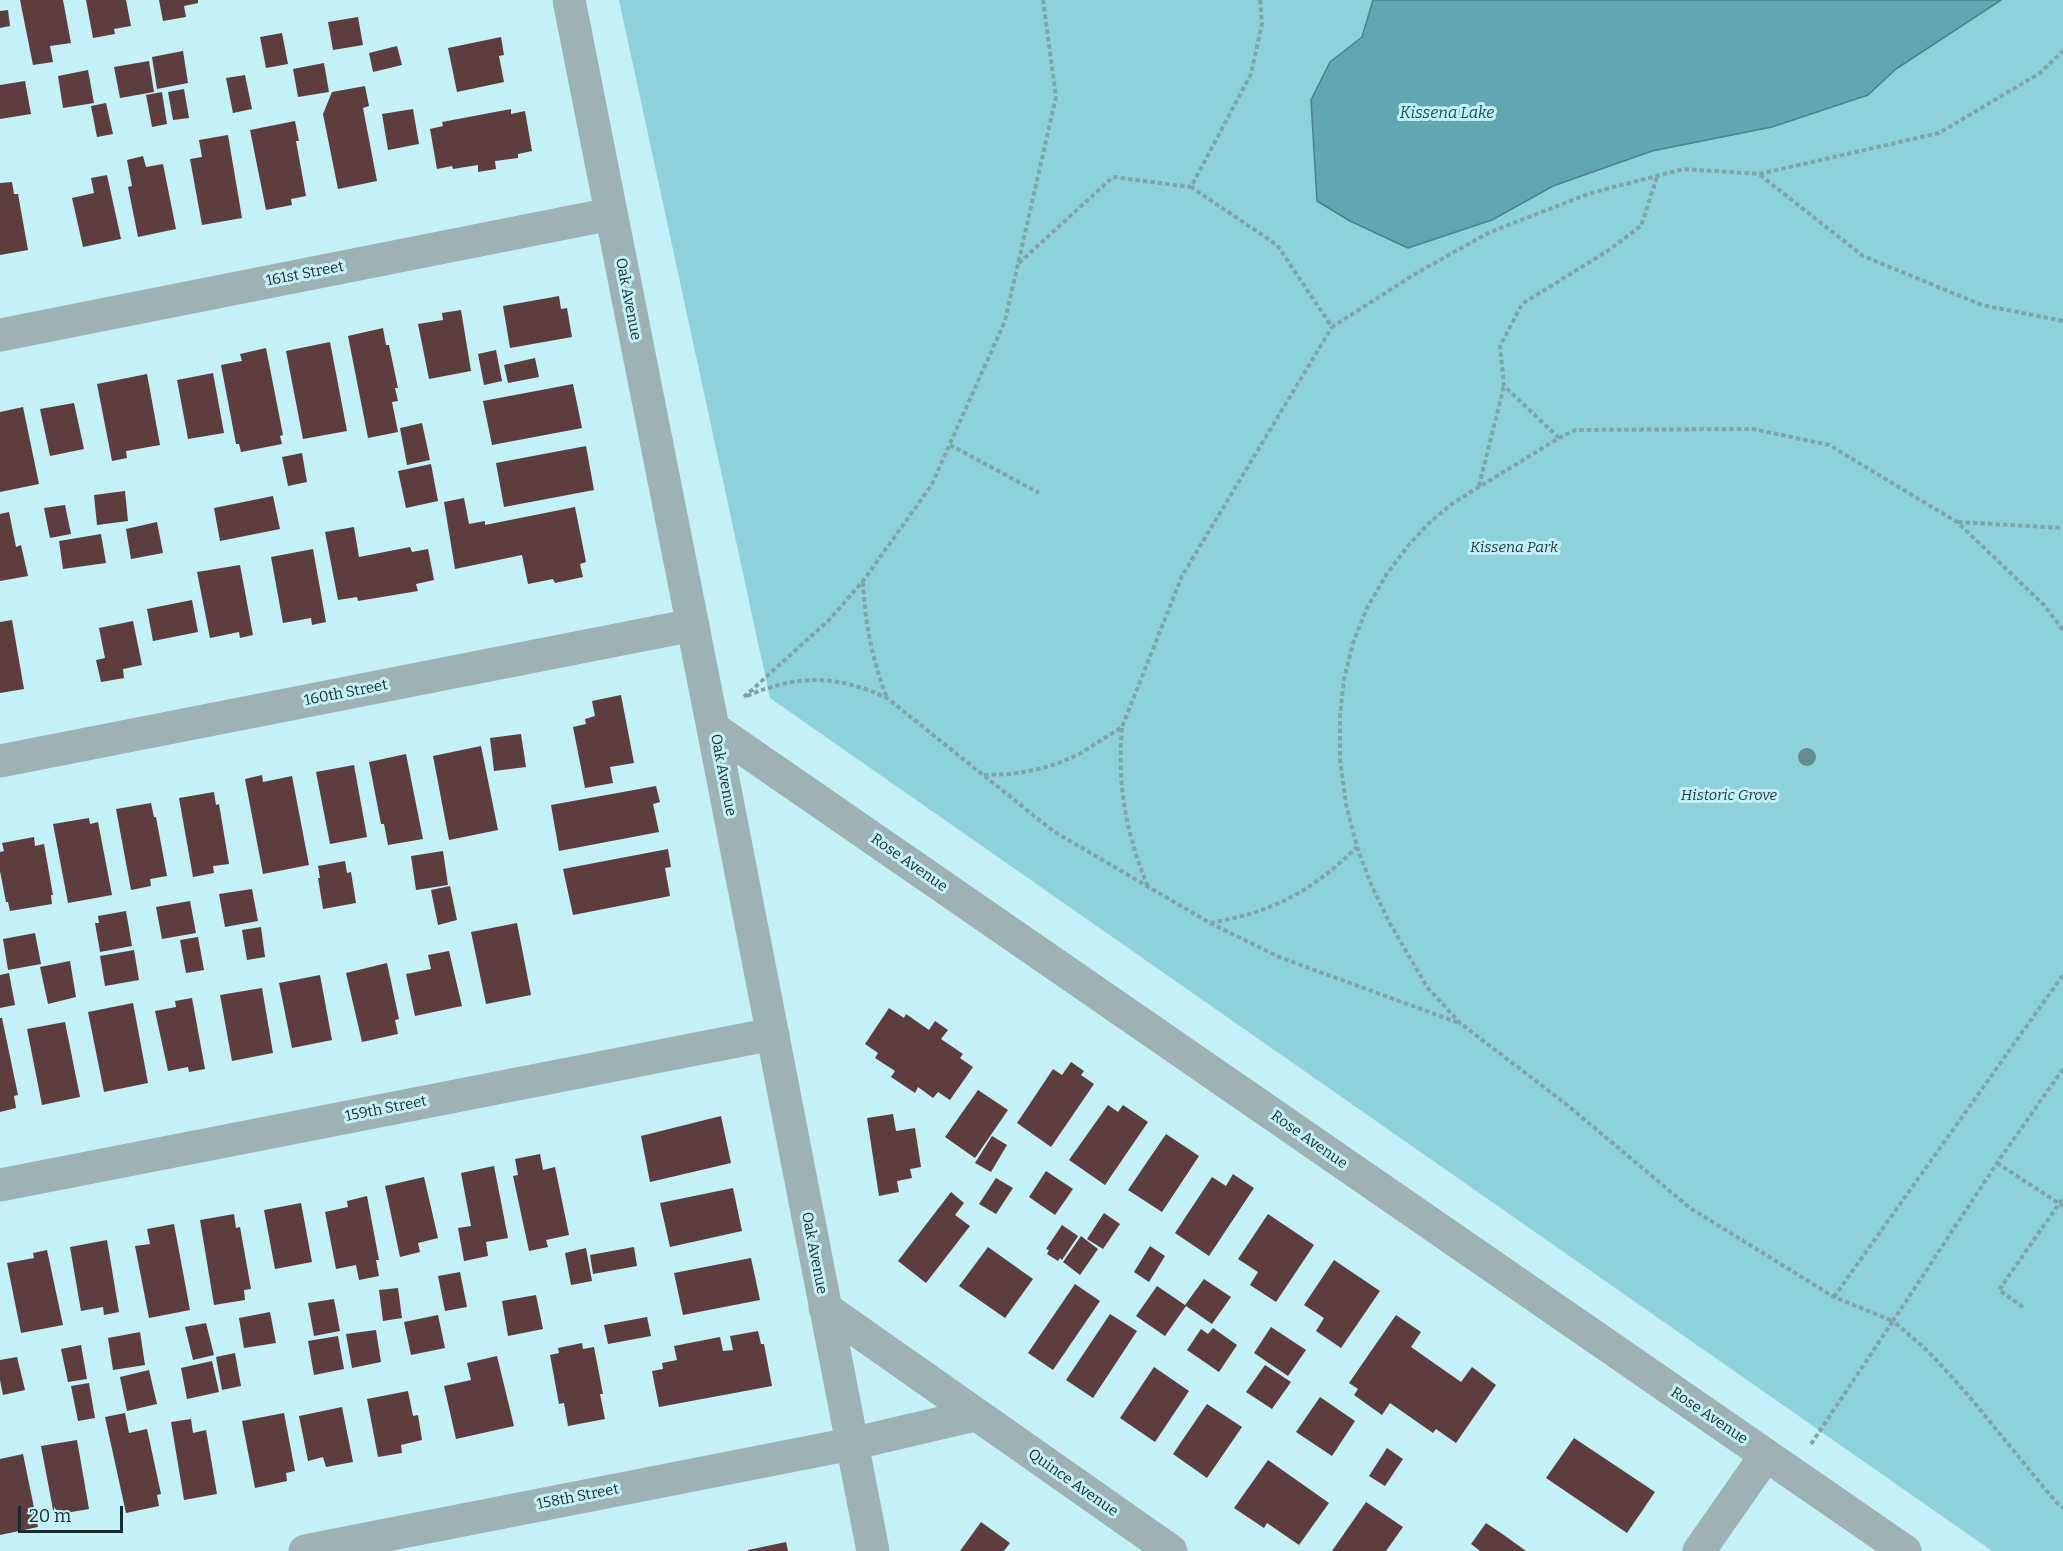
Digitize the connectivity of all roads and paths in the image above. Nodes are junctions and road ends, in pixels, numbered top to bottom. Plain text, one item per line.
1 (569, 0) edge
2 (1043, 0) edge
3 (1260, 0) edge
4 (2063, 51) edge
5 (1759, 174) junction
6 (1657, 176) junction
7 (1191, 187) junction
8 (611, 214) junction
9 (1018, 264) junction
10 (2063, 321) edge
11 (1332, 327) junction
12 (0, 335) edge
13 (1504, 386) junction
14 (1559, 438) junction
15 (950, 445) junction
16 (1479, 486) junction
17 (1039, 493) dead end
18 (1957, 522) junction
19 (2063, 528) edge
20 (863, 581) junction
21 (693, 625) junction
22 (2063, 630) edge
23 (887, 698) junction
24 (1122, 727) junction
25 (713, 728) junction
26 (0, 761) edge
27 (984, 775) junction
28 (1357, 847) junction
29 (1149, 887) junction
30 (1210, 922) junction
31 (2063, 975) edge
32 (1460, 1023) junction
33 (773, 1034) junction
34 (2063, 1069) edge
35 (1997, 1163) junction
36 (0, 1185) edge
37 (2063, 1198) edge
38 (2061, 1205) edge
39 (1834, 1297) junction
40 (2023, 1307) dead end
41 (825, 1308) junction
42 (1893, 1321) junction
43 (975, 1415) junction
44 (851, 1444) junction
45 (1807, 1450) dead end
46 (1766, 1455) junction
47 (2063, 1508) edge
48 (305, 1551) edge
49 (873, 1551) edge
50 (1171, 1551) edge
51 (1699, 1551) edge
52 (1905, 1551) edge

1 - 8 street, Oak Avenue
2 - 9 path
3 - 7 path
4 - 5 path
5 - 6 path
5 - 10 path
6 - 11 path
6 - 13 path
7 - 9 path
7 - 11 path
8 - 12 street, 161st Street
8 - 21 street, Oak Avenue
9 - 15 path
11 - 24 path
13 - 14 path
13 - 16 path
14 - 16 path
14 - 18 path
15 - 17 path
15 - 20 path
16 - 28 path
18 - 19 path
18 - 22 path
20 - 23 path
20 - 23 path
21 - 25 street, Oak Avenue
21 - 26 street, 160th Street
23 - 27 path
24 - 27 path
24 - 29 path
25 - 33 street, Oak Avenue
25 - 46 street, Rose Avenue
27 - 29 path
28 - 30 path
28 - 32 path
29 - 30 path
30 - 32 path
31 - 39 path
32 - 39 path
33 - 36 street, 159th Street
33 - 41 street, Oak Avenue
34 - 35 path
35 - 38 path
35 - 42 path
37 - 38 path
38 - 40 path
39 - 42 path
41 - 43 street, Quince Avenue
41 - 44 street, Oak Avenue
42 - 45 path
42 - 47 path
43 - 44 street
43 - 50 street, Quince Avenue
44 - 48 street, 158th Street
44 - 49 street, Oak Avenue
46 - 51 street
46 - 52 street, Rose Avenue

